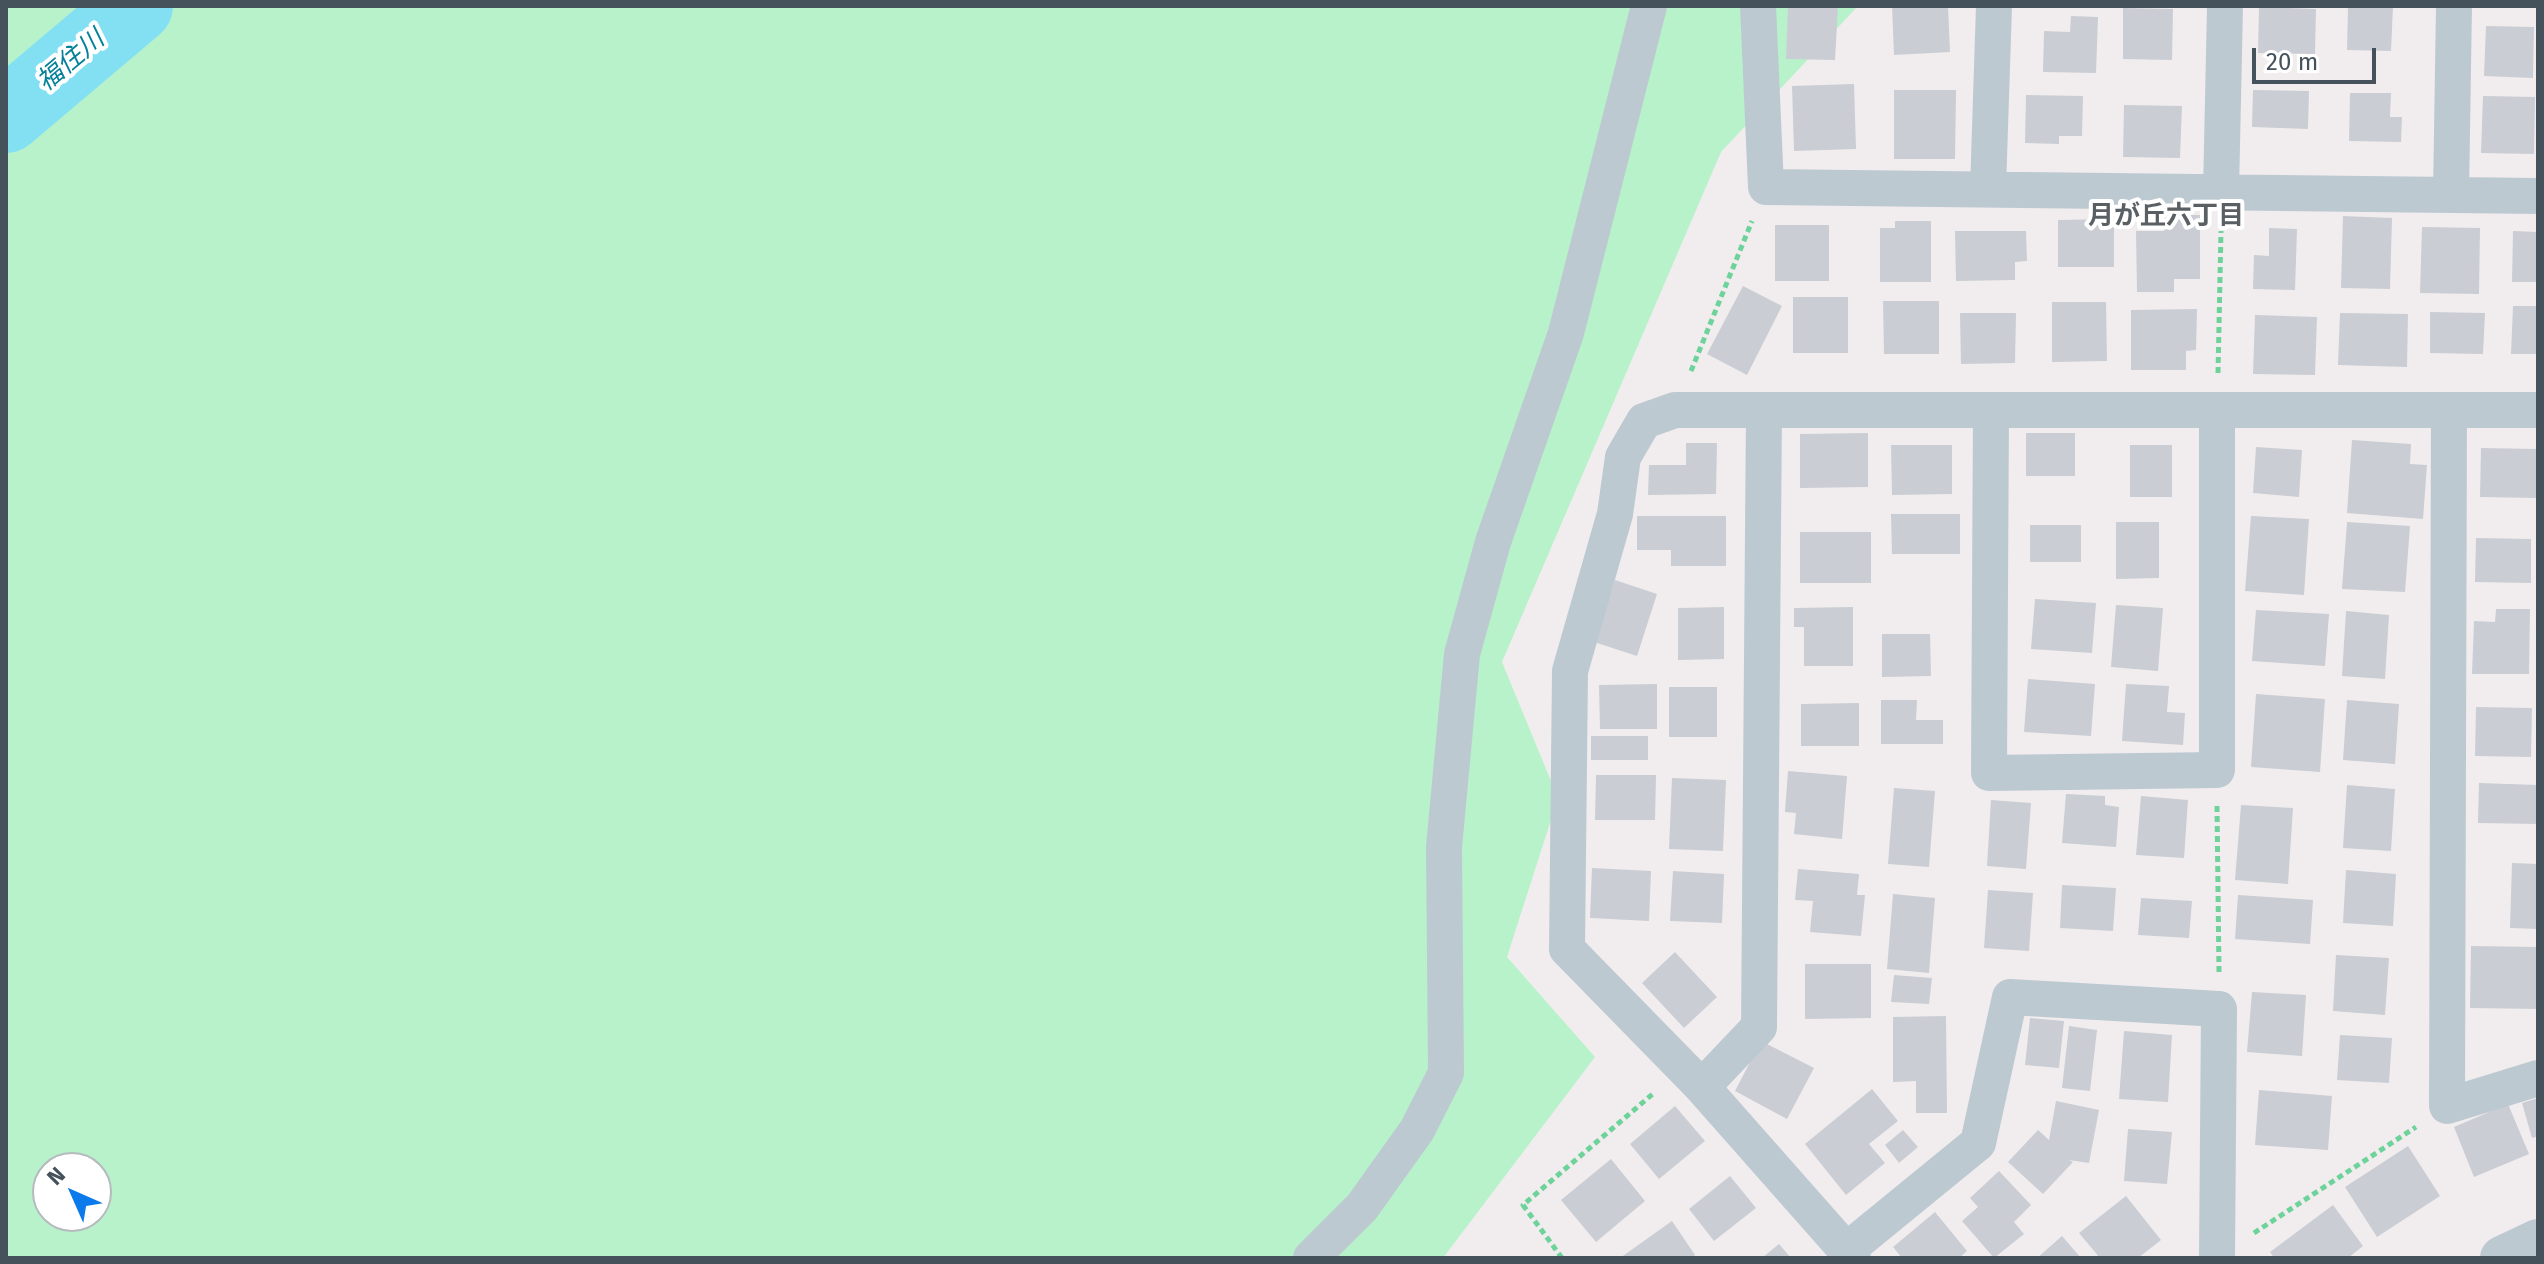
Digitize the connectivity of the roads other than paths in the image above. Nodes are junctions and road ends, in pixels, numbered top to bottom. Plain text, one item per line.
1 (1649, 6) edge
2 (1758, 6) edge
3 (1994, 6) edge
4 (2225, 6) edge
5 (2454, 6) edge
6 (1988, 189) junction
7 (2221, 192) junction
8 (2451, 195) junction
9 (2538, 196) edge
10 (1764, 410) junction
11 (1991, 410) junction
12 (2217, 410) junction
13 (2449, 410) junction
14 (2538, 410) edge
15 (1692, 1077) junction
16 (2538, 1078) edge
17 (2538, 1241) edge
18 (1850, 1254) edge
19 (2218, 1257) edge
20 (1311, 1258) edge
21 (2502, 1258) edge

1 - 20 street
2 - 6 street
3 - 6 street
4 - 7 street
5 - 8 street
6 - 7 street
7 - 8 street
8 - 9 street
10 - 11 street
10 - 15 street
10 - 15 street
11 - 12 street
11 - 12 street
12 - 13 street
13 - 14 street
13 - 16 street
15 - 18 street
17 - 21 street
18 - 19 street

